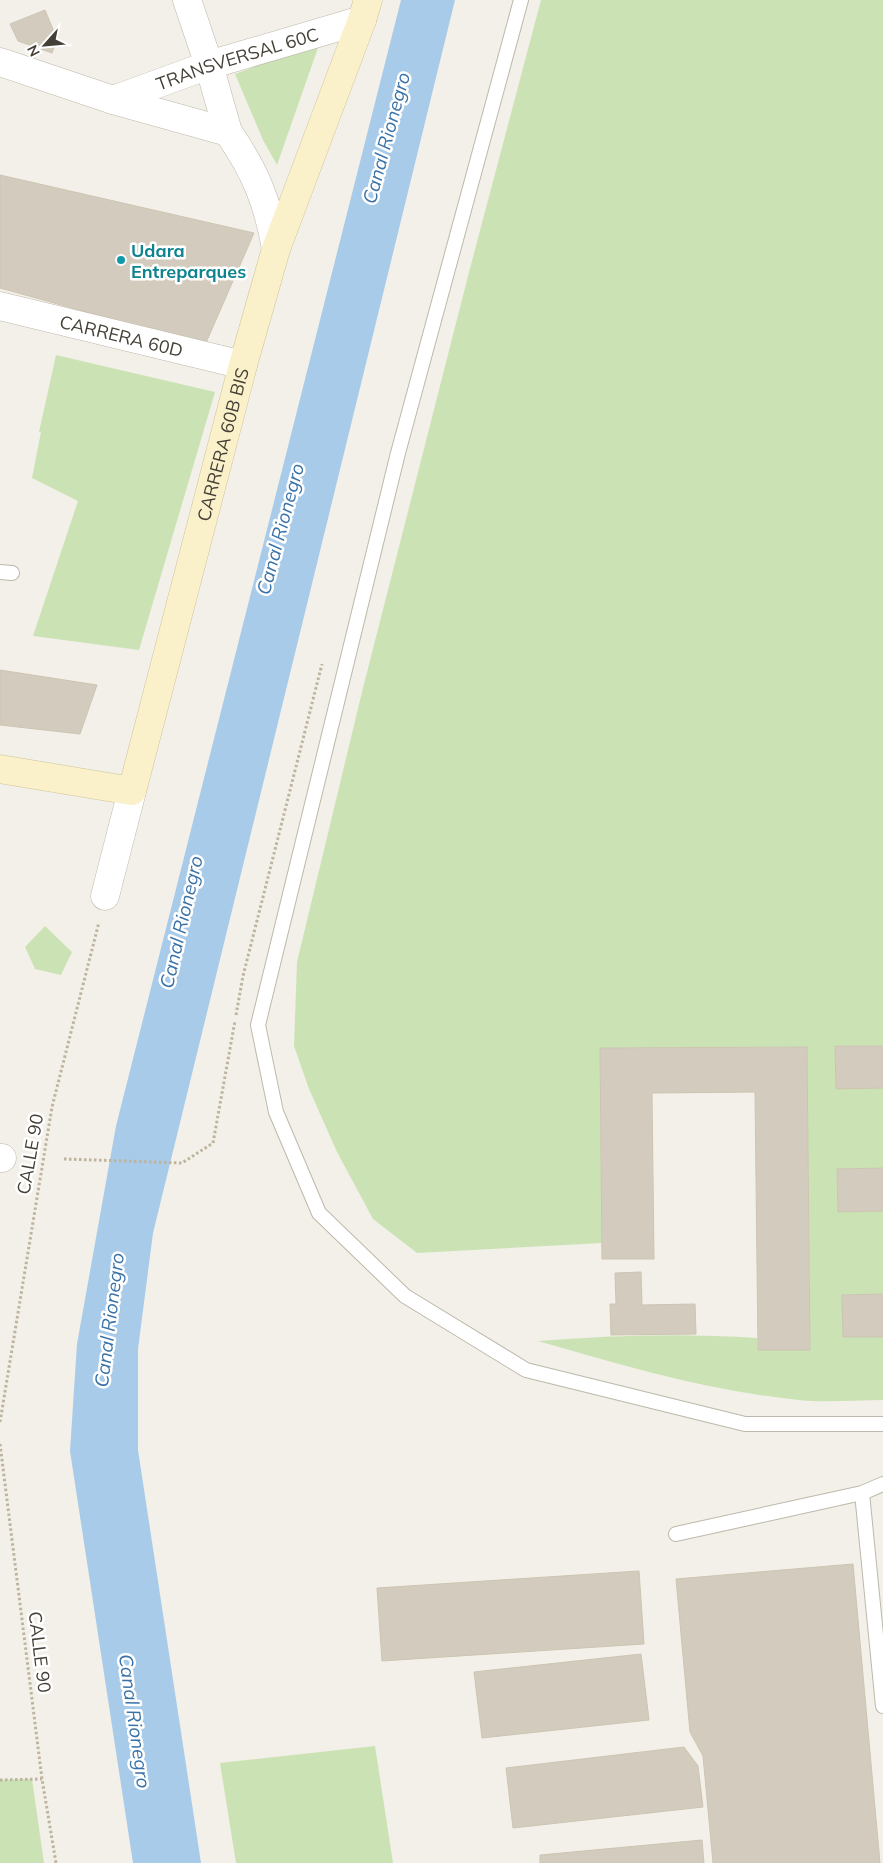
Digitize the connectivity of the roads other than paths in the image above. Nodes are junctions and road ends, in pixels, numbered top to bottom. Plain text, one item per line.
1 (187, 0) edge
2 (521, 0) edge
3 (365, 10) edge
4 (0, 62) edge
5 (209, 65) junction
6 (113, 100) junction
7 (228, 132) junction
8 (276, 249) junction
9 (0, 306) edge
10 (243, 365) junction
11 (0, 769) edge
12 (132, 791) junction
13 (106, 896) road end
14 (883, 1424) edge
15 (883, 1484) edge
16 (862, 1493) junction
17 (676, 1534) dead end
18 (883, 1706) edge

1 - 5 street
2 - 14 lane
3 - 5 street, TRANSVERSAL 60C
3 - 8 street, CARRERA 60B BIS
4 - 6 street, TRANSVERSAL 60C
5 - 6 street, TRANSVERSAL 60C
5 - 7 street
6 - 7 street, TRANSVERSAL 60C
7 - 8 street
8 - 10 street, CARRERA 60B BIS
9 - 10 street, CARRERA 60D
10 - 12 street, CARRERA 60B BIS
11 - 12 street
12 - 13 street, CARRERA 60B BIS
15 - 16 lane
16 - 17 lane
16 - 18 lane

